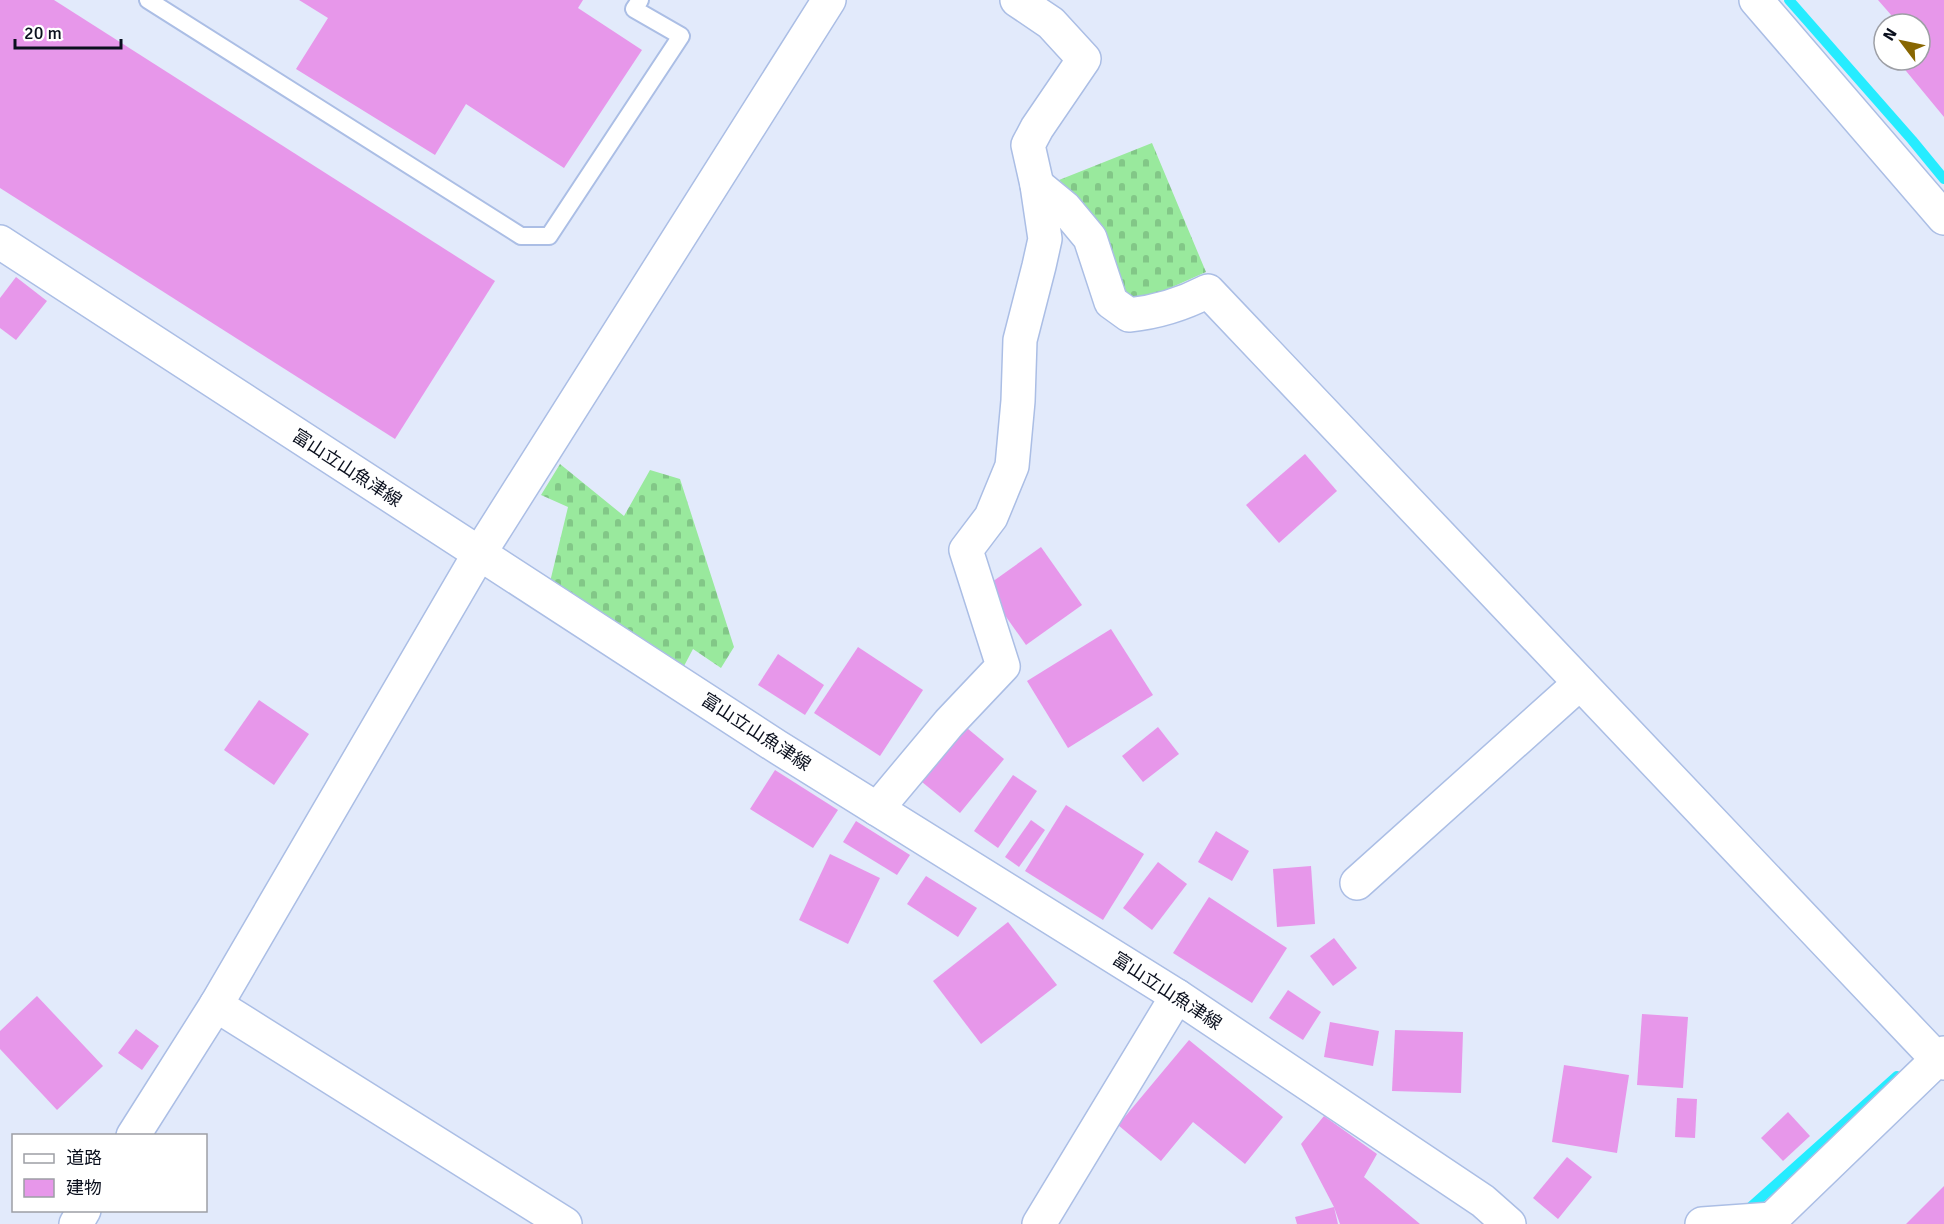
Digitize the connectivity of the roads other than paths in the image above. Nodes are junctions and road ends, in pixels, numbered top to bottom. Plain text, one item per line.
1 (148, 0) edge
2 (640, 0) edge
3 (829, 0) edge
4 (1017, 0) edge
5 (1756, 0) edge
6 (1037, 185) junction
7 (1944, 218) edge
8 (0, 242) edge
9 (479, 554) junction
10 (1580, 683) junction
11 (877, 809) junction
12 (1357, 883) dead end
13 (1177, 996) junction
14 (216, 1005) junction
15 (1942, 1059) edge
16 (133, 1134) edge
17 (566, 1224) edge
18 (1039, 1224) edge
19 (1509, 1224) edge
20 (1702, 1224) edge

1 - 2 lane
3 - 9 street
4 - 6 street
5 - 7 street
6 - 10 street
6 - 11 street
8 - 9 street, 富山立山魚津線
9 - 11 street, 富山立山魚津線
9 - 14 street
10 - 12 street
10 - 15 street
11 - 13 street, 富山立山魚津線
13 - 18 street
13 - 19 street, 富山立山魚津線
14 - 16 street
14 - 17 street
15 - 20 street

